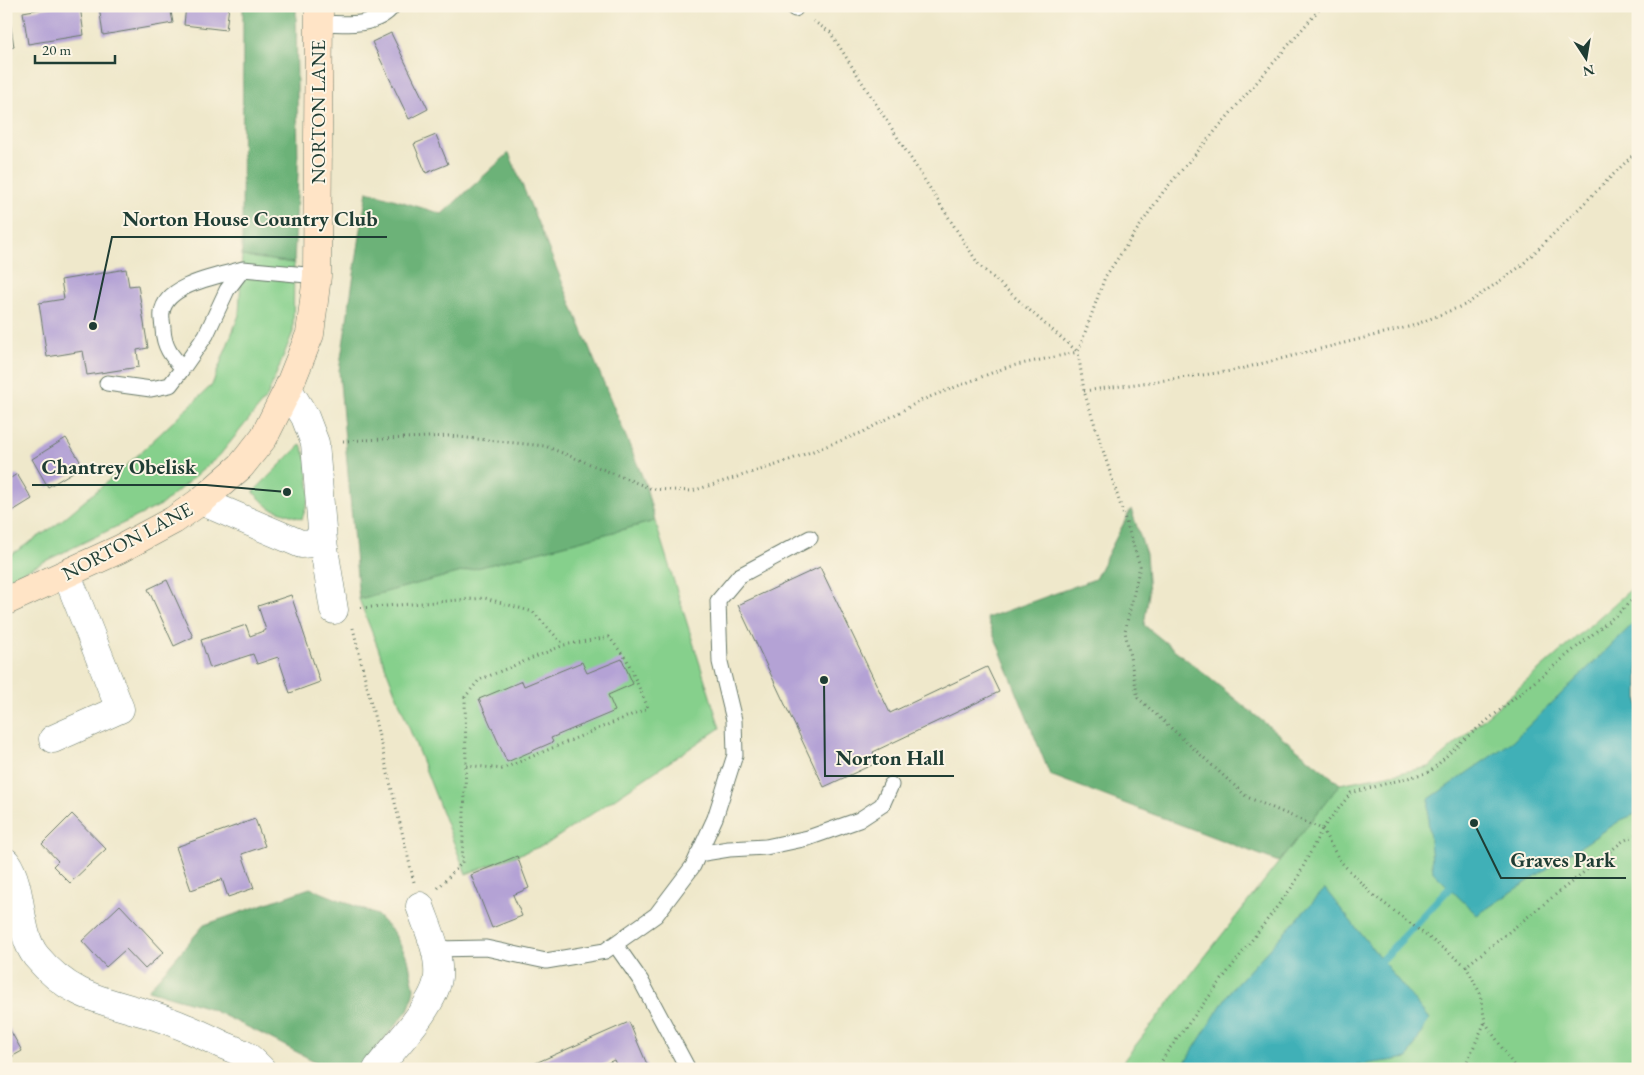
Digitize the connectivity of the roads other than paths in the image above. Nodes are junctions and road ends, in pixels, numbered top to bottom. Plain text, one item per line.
1 (393, 6) edge
2 (318, 15) edge
3 (243, 269) junction
4 (317, 276) junction
5 (184, 368) junction
6 (108, 383) dead end
7 (288, 389) junction
8 (201, 501) junction
9 (810, 538) dead end
10 (323, 542) junction
11 (66, 575) junction
12 (6, 601) edge
13 (341, 609) road end
14 (53, 739) dead end
15 (891, 785) dead end
16 (698, 854) junction
17 (6, 862) edge
18 (420, 906) road end
19 (615, 944) junction
20 (436, 949) junction
21 (262, 1069) edge
22 (377, 1069) edge
23 (688, 1069) edge

1 - 2 lane
2 - 4 street, NORTON LANE
3 - 4 lane
3 - 5 lane
3 - 5 lane
4 - 7 street, NORTON LANE
5 - 6 lane
7 - 8 street, NORTON LANE
7 - 10 street
8 - 10 street
8 - 11 street, NORTON LANE
9 - 16 lane
10 - 13 street
11 - 12 street, NORTON LANE
11 - 14 street
15 - 16 lane
16 - 19 lane
17 - 21 street
18 - 20 street
19 - 20 lane
19 - 23 lane
20 - 22 street

